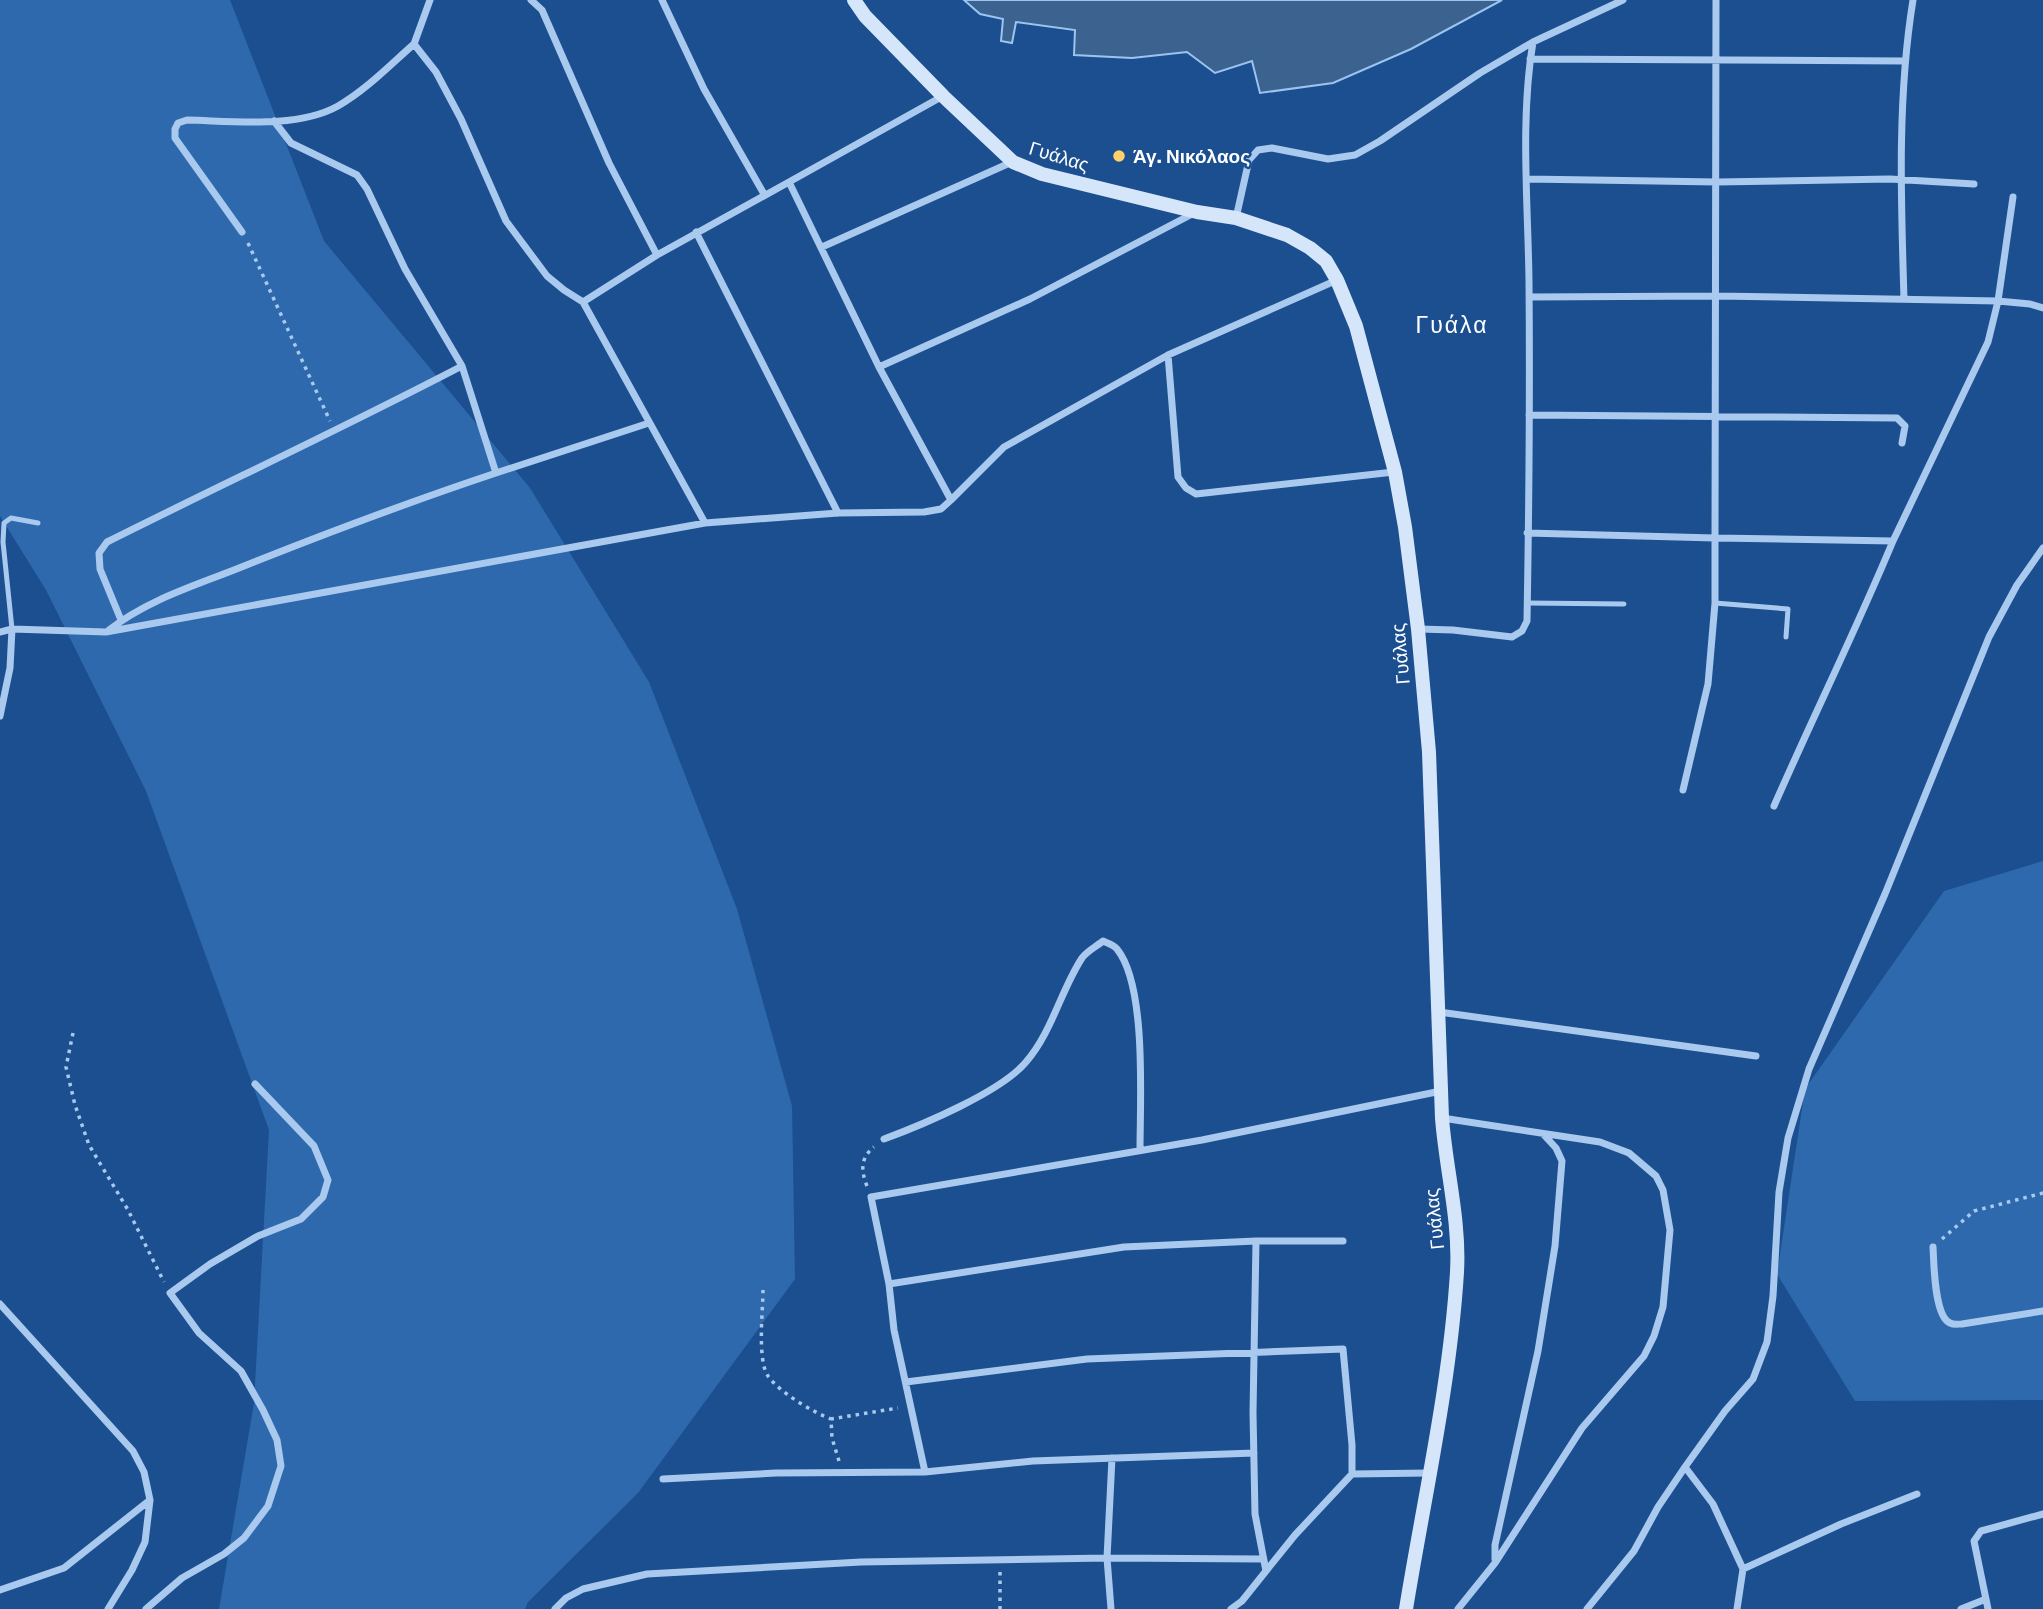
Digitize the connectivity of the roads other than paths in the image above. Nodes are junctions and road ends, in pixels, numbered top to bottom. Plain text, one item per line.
1 (430, 0) edge
2 (531, 0) edge
3 (662, 0) edge
4 (854, 0) edge
5 (1623, 0) edge
6 (1716, 0) edge
7 (1913, 0) edge
8 (1533, 42) junction
9 (414, 44) junction
10 (1530, 59) junction
11 (1717, 60) junction
12 (1905, 61) junction
13 (943, 96) junction
14 (274, 121) junction
15 (1013, 162) junction
16 (1900, 179) junction
17 (1528, 180) junction
18 (789, 181) junction
19 (1717, 182) junction
20 (1974, 184) dead end
21 (764, 194) junction
22 (2013, 197) dead end
23 (1197, 212) junction
24 (1236, 218) junction
25 (242, 232) road end
26 (696, 232) junction
27 (822, 247) junction
28 (657, 255) junction
29 (1337, 280) junction
30 (1717, 296) junction
31 (1529, 297) junction
32 (1904, 299) junction
33 (1998, 301) junction
34 (583, 302) junction
35 (2043, 308) edge
36 (1168, 355) junction
37 (462, 366) junction
38 (879, 367) junction
39 (1529, 415) junction
40 (1715, 416) junction
41 (649, 423) junction
42 (1902, 443) dead end
43 (1395, 472) junction
44 (496, 473) junction
45 (951, 500) junction
46 (838, 513) junction
47 (38, 523) dead end
48 (705, 523) junction
49 (1527, 533) junction
50 (1714, 538) junction
51 (1894, 541) junction
52 (2043, 548) edge
53 (1527, 603) junction
54 (1715, 603) junction
55 (1624, 604) dead end
56 (121, 620) junction
57 (12, 629) junction
58 (1418, 629) junction
59 (0, 632) edge
60 (106, 632) junction
61 (1786, 637) dead end
62 (0, 716) edge
63 (1684, 790) dead end
64 (1774, 806) dead end
65 (1438, 1012) junction
66 (1756, 1056) dead end
67 (255, 1084) dead end
68 (1441, 1091) junction
69 (1443, 1118) junction
70 (1544, 1135) junction
71 (884, 1139) road end
72 (1140, 1150) junction
73 (1256, 1241) junction
74 (1343, 1241) dead end
75 (1933, 1247) road end
76 (889, 1284) junction
77 (0, 1304) edge
78 (2043, 1311) edge
79 (1254, 1352) junction
80 (906, 1382) junction
81 (1254, 1453) junction
82 (1112, 1458) junction
83 (1685, 1467) junction
84 (925, 1472) junction
85 (1429, 1473) junction
86 (1352, 1474) junction
87 (663, 1479) dead end
88 (1917, 1494) dead end
89 (150, 1500) junction
90 (2043, 1514) edge
91 (1107, 1558) junction
92 (1262, 1559) junction
93 (1495, 1563) junction
94 (1743, 1569) junction
95 (1266, 1571) junction
96 (0, 1590) edge
97 (1986, 1599) junction
98 (108, 1609) edge
99 (146, 1609) edge
100 (555, 1609) edge
101 (1111, 1609) edge
102 (1231, 1609) edge
103 (1405, 1609) edge
104 (1458, 1609) edge
105 (1587, 1609) edge
106 (1737, 1609) edge
107 (1961, 1609) edge
108 (1988, 1609) edge

1 - 9 street
2 - 28 street
3 - 21 street
4 - 13 street, Γυάλας
5 - 8 street
6 - 11 street
7 - 12 street
8 - 10 street
8 - 24 street
9 - 14 street
9 - 34 street
10 - 11 street
10 - 17 street
11 - 12 street
11 - 19 street
12 - 16 street
13 - 15 street, Γυάλας
13 - 18 street
14 - 25 street
14 - 37 street
15 - 23 street, Γυάλας
15 - 27 street
16 - 19 street
16 - 20 street
16 - 32 street
17 - 19 street
17 - 31 street
18 - 21 street
18 - 27 street
19 - 30 street
21 - 26 street
22 - 33 street
23 - 24 street, Γυάλας
23 - 38 street
24 - 29 street, Γυάλας
26 - 28 street
26 - 46 street
27 - 38 street
28 - 34 street
29 - 36 street
29 - 43 street, Γυάλας
30 - 31 street
30 - 32 street
30 - 40 street
31 - 39 street
32 - 33 street
33 - 35 street
33 - 51 street
34 - 41 street
36 - 43 street
36 - 45 street
37 - 44 street
37 - 56 street
38 - 45 street
39 - 40 street
39 - 49 street
40 - 42 street
40 - 50 street
41 - 44 street
41 - 48 street
43 - 58 street, Γυάλας
44 - 56 street
45 - 46 street
46 - 48 street
47 - 57 lane
48 - 60 street
49 - 50 street
49 - 53 street
50 - 51 street
50 - 54 street
51 - 64 street
52 - 83 street
53 - 55 lane
53 - 58 street
54 - 61 lane
54 - 63 street
56 - 60 street
57 - 59 street
57 - 60 street
57 - 62 street
58 - 65 street, Γυάλας
65 - 66 street
65 - 68 street, Γυάλας
67 - 99 street
68 - 69 street, Γυάλας
68 - 72 street
69 - 70 street
69 - 85 street, Γυάλας
70 - 93 street
70 - 93 street
71 - 72 street
72 - 76 street
73 - 74 street
73 - 76 street
73 - 79 street
75 - 78 street
76 - 80 street
77 - 89 street
79 - 80 street
79 - 81 street
79 - 86 street
80 - 84 street
81 - 82 street
81 - 92 street
82 - 84 street
82 - 91 street
83 - 94 street
83 - 105 street
84 - 87 street
85 - 86 street
85 - 103 street, Γυάλας
86 - 95 street
88 - 94 street
89 - 96 street
89 - 98 street
90 - 97 street
91 - 92 street
91 - 100 street
91 - 101 street
92 - 95 street
93 - 104 street
94 - 106 street
95 - 102 street
97 - 107 street
97 - 108 street

